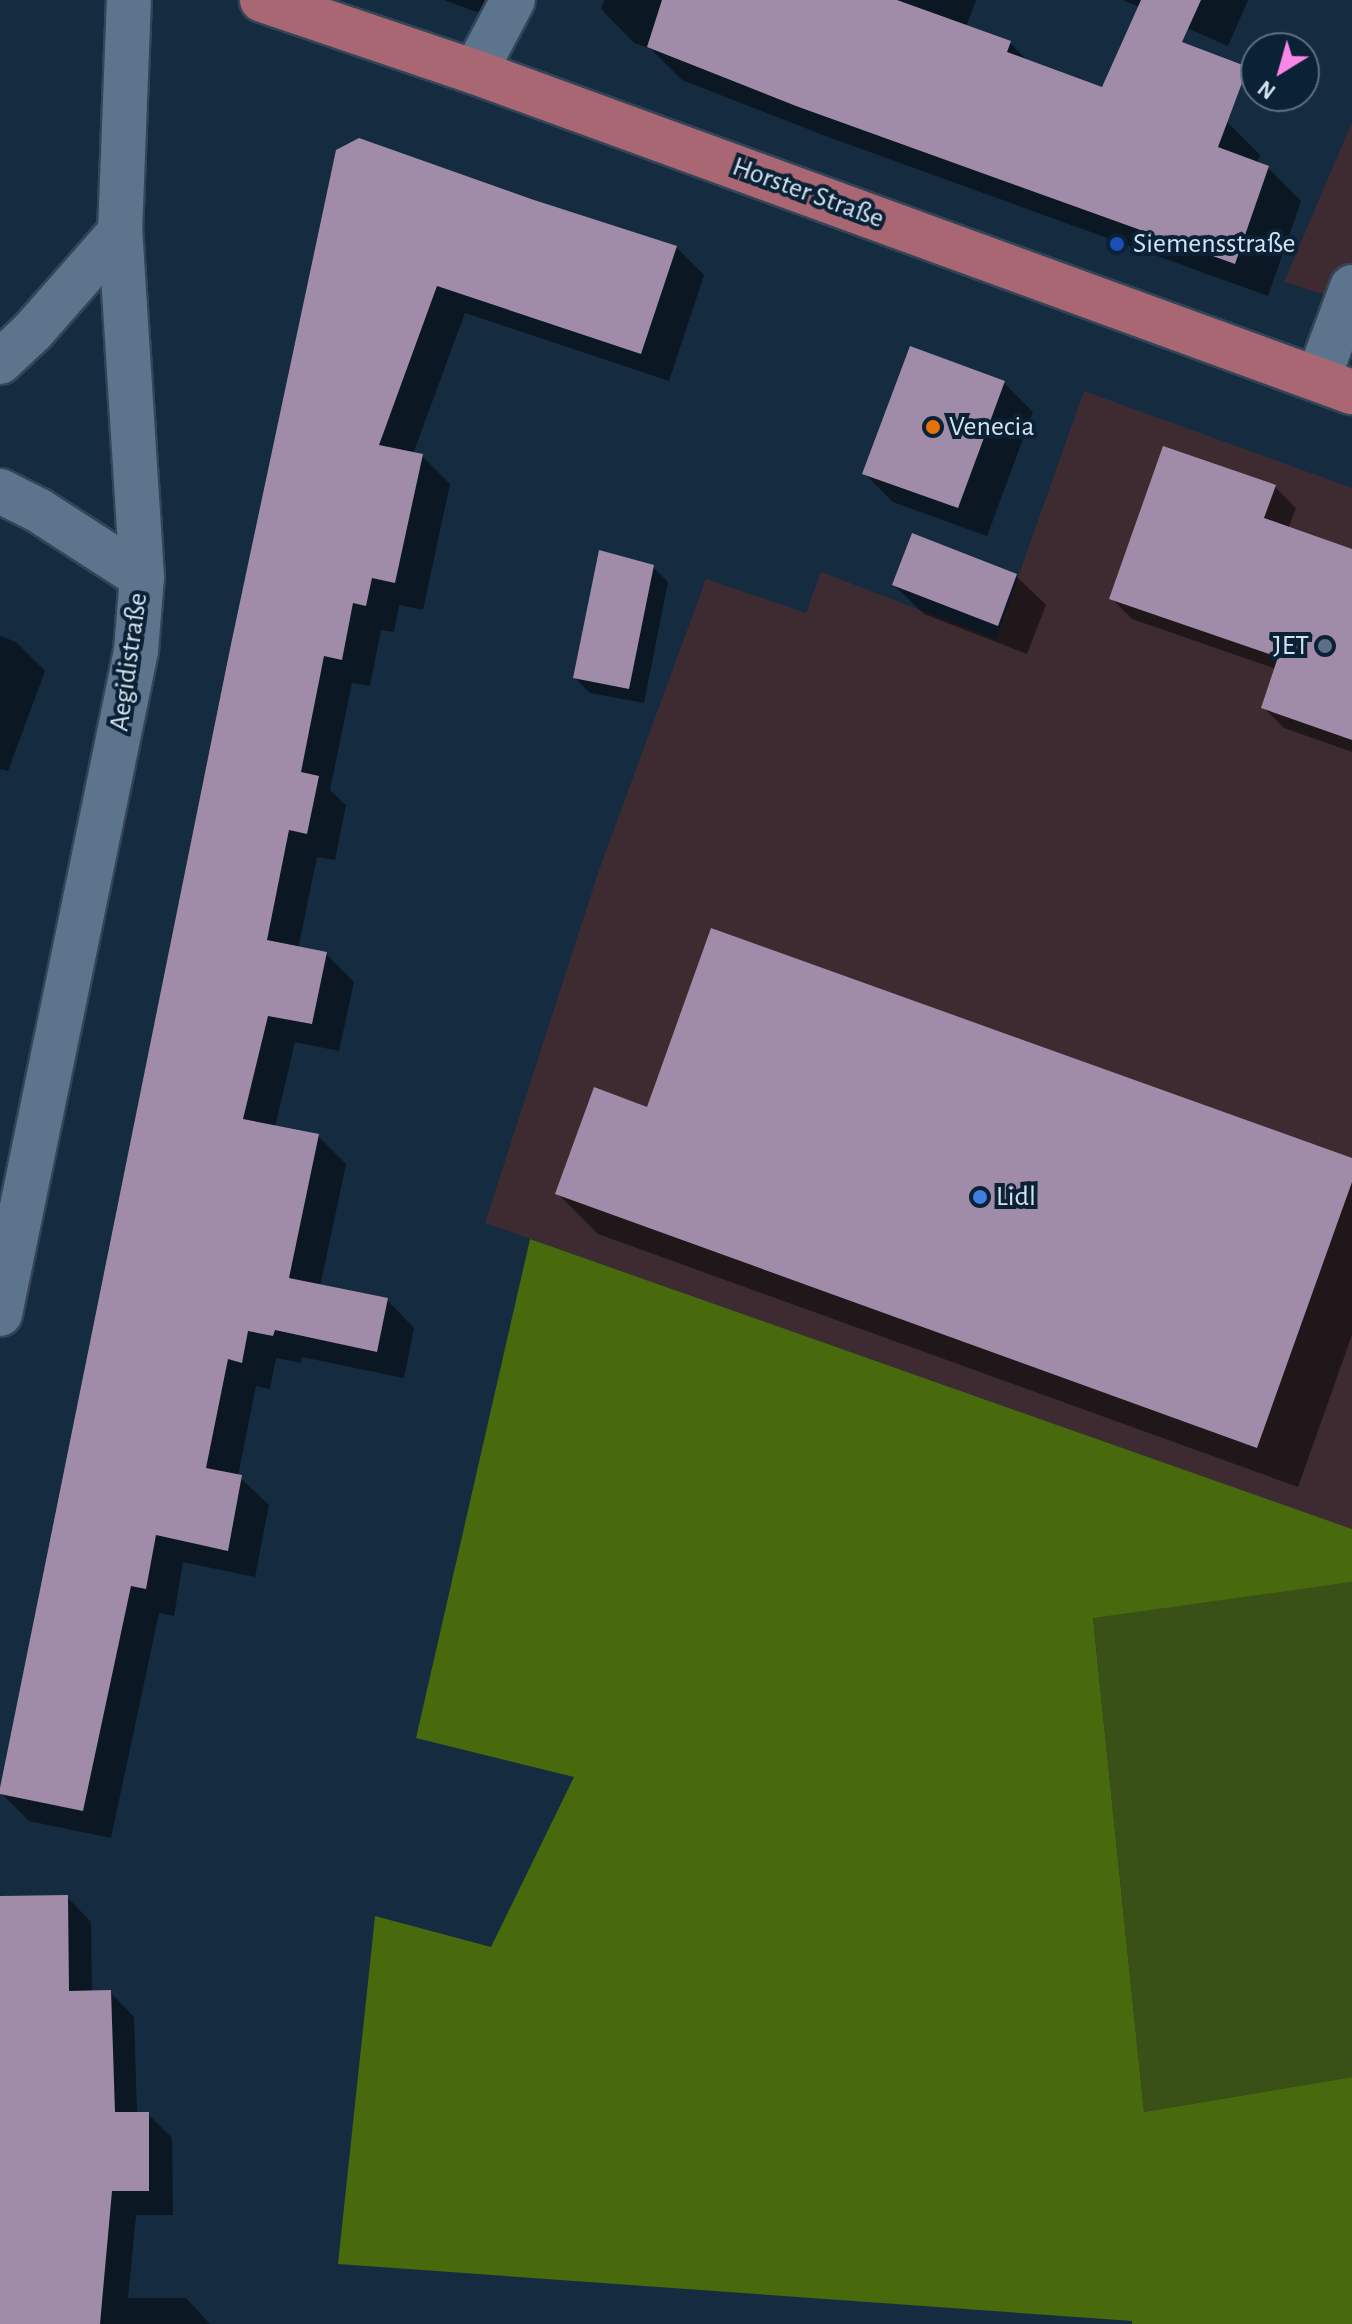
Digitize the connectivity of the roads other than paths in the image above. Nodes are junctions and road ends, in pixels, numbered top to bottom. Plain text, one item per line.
1 (129, 0) edge
2 (262, 0) edge
3 (513, 0) edge
4 (475, 72) junction
5 (120, 232) junction
6 (1352, 287) edge
7 (0, 362) edge
8 (1335, 386) edge
9 (0, 491) edge
10 (142, 577) junction
11 (0, 1314) edge

1 - 5 street, Aegidistraße
2 - 4 main road, Horster Straße
3 - 4 street
4 - 8 main road, Horster Straße
5 - 7 street
5 - 10 street, Aegidistraße
6 - 8 street
9 - 10 street
10 - 11 street, Aegidistraße

